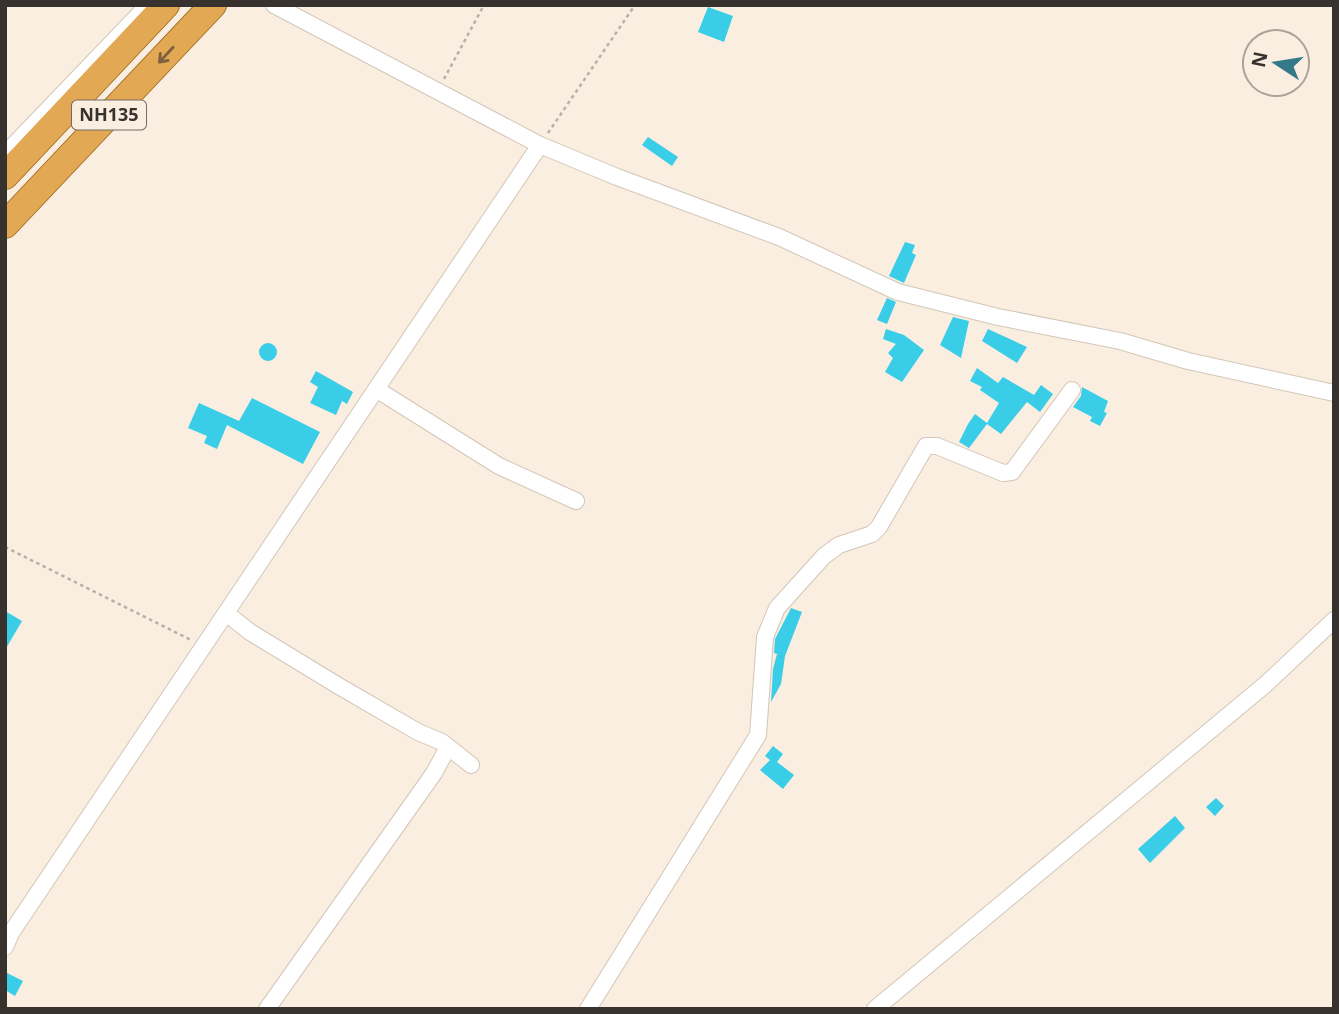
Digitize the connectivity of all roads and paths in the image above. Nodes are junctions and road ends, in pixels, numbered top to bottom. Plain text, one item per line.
1 (148, 5) edge
2 (166, 5) edge
3 (213, 5) edge
4 (274, 5) edge
5 (484, 5) edge
6 (635, 5) edge
7 (437, 91) junction
8 (540, 145) junction
9 (5, 155) edge
10 (5, 176) edge
11 (5, 225) edge
12 (376, 389) junction
13 (1072, 390) dead end
14 (1334, 393) edge
15 (576, 501) dead end
16 (5, 547) edge
17 (226, 613) junction
18 (1334, 620) edge
19 (203, 646) junction
20 (447, 747) junction
21 (471, 765) dead end
22 (5, 947) edge
23 (267, 1009) edge
24 (588, 1009) edge
25 (875, 1009) edge

1 - 9 street
2 - 10 highway, NH135
3 -> 11 highway, NH135
4 - 7 street
5 - 7 path
6 - 8 path
7 - 8 street
8 - 12 street
8 - 14 street
12 - 15 street
12 - 17 street
13 - 24 street
16 - 19 path
17 - 19 street
17 - 20 street
18 - 25 street
19 - 22 street
20 - 21 street
20 - 23 street

